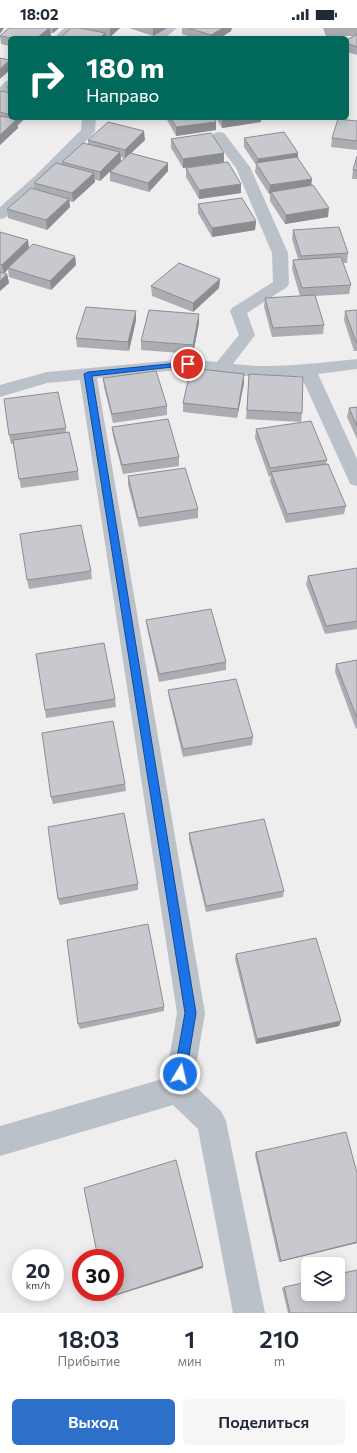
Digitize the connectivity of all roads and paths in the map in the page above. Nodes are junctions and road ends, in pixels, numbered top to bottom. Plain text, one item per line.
1 (71, 28) edge
2 (171, 28) edge
3 (62, 36) edge
4 (160, 36) edge
5 (8, 86) edge
6 (0, 94) edge
7 (89, 120) edge
8 (219, 136) dead end
9 (0, 215) edge
10 (357, 364) edge
11 (221, 368) junction
12 (307, 370) junction
13 (88, 374) junction
14 (0, 392) edge
15 (357, 479) edge
16 (178, 1089) junction
17 (0, 1141) edge
18 (248, 1313) edge

1 - 3 street
2 - 4 street
5 - 6 street
7 - 9 street
8 - 11 street
10 - 12 street
11 - 12 street
11 - 13 street
12 - 15 street
13 - 14 street
13 - 16 street
16 - 17 street
16 - 18 street

